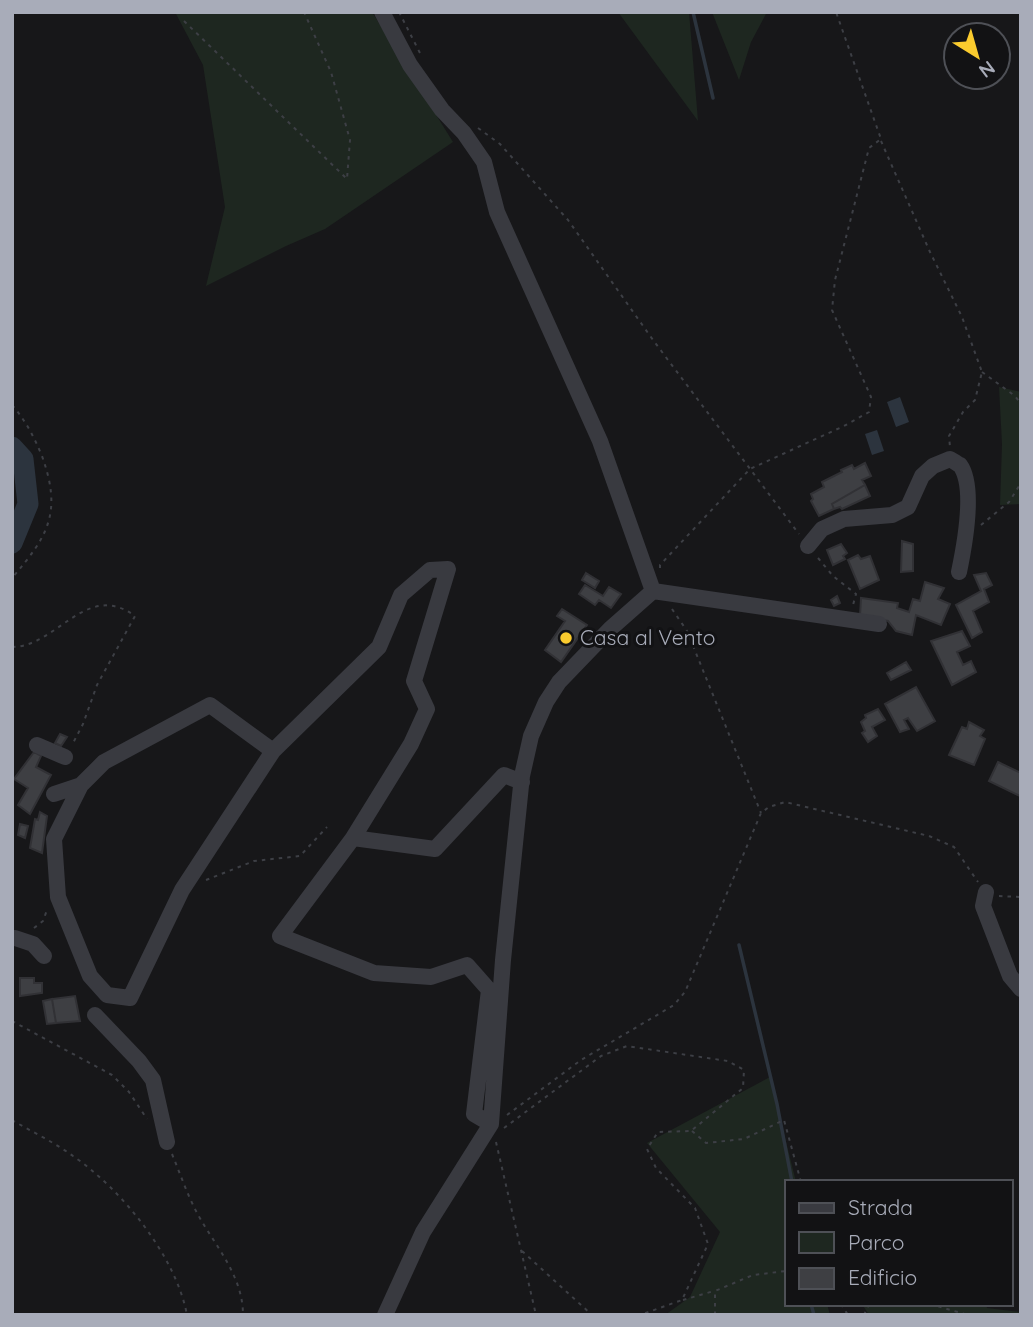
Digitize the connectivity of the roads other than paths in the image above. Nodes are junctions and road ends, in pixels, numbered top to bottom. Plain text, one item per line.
1 (382, 12) edge
2 (808, 546) road end
3 (959, 572) dead end
4 (657, 592) junction
5 (879, 624) dead end
6 (37, 746) dead end
7 (273, 751) junction
8 (65, 757) road end
9 (522, 782) junction
10 (81, 785) junction
11 (54, 794) dead end
12 (353, 838) junction
13 (986, 892) road end
14 (15, 938) dead end
15 (44, 956) dead end
16 (1021, 989) edge
17 (95, 1015) dead end
18 (498, 1126) junction
19 (167, 1142) road end
20 (385, 1315) edge

1 - 4 street
2 - 3 street
4 - 5 street
4 - 9 street
6 - 8 street
7 - 10 street
7 - 10 street
7 - 12 street
9 - 12 street
9 - 18 street
10 - 11 street
12 - 18 street
13 - 16 street
14 - 15 street
17 - 19 street
18 - 20 street

